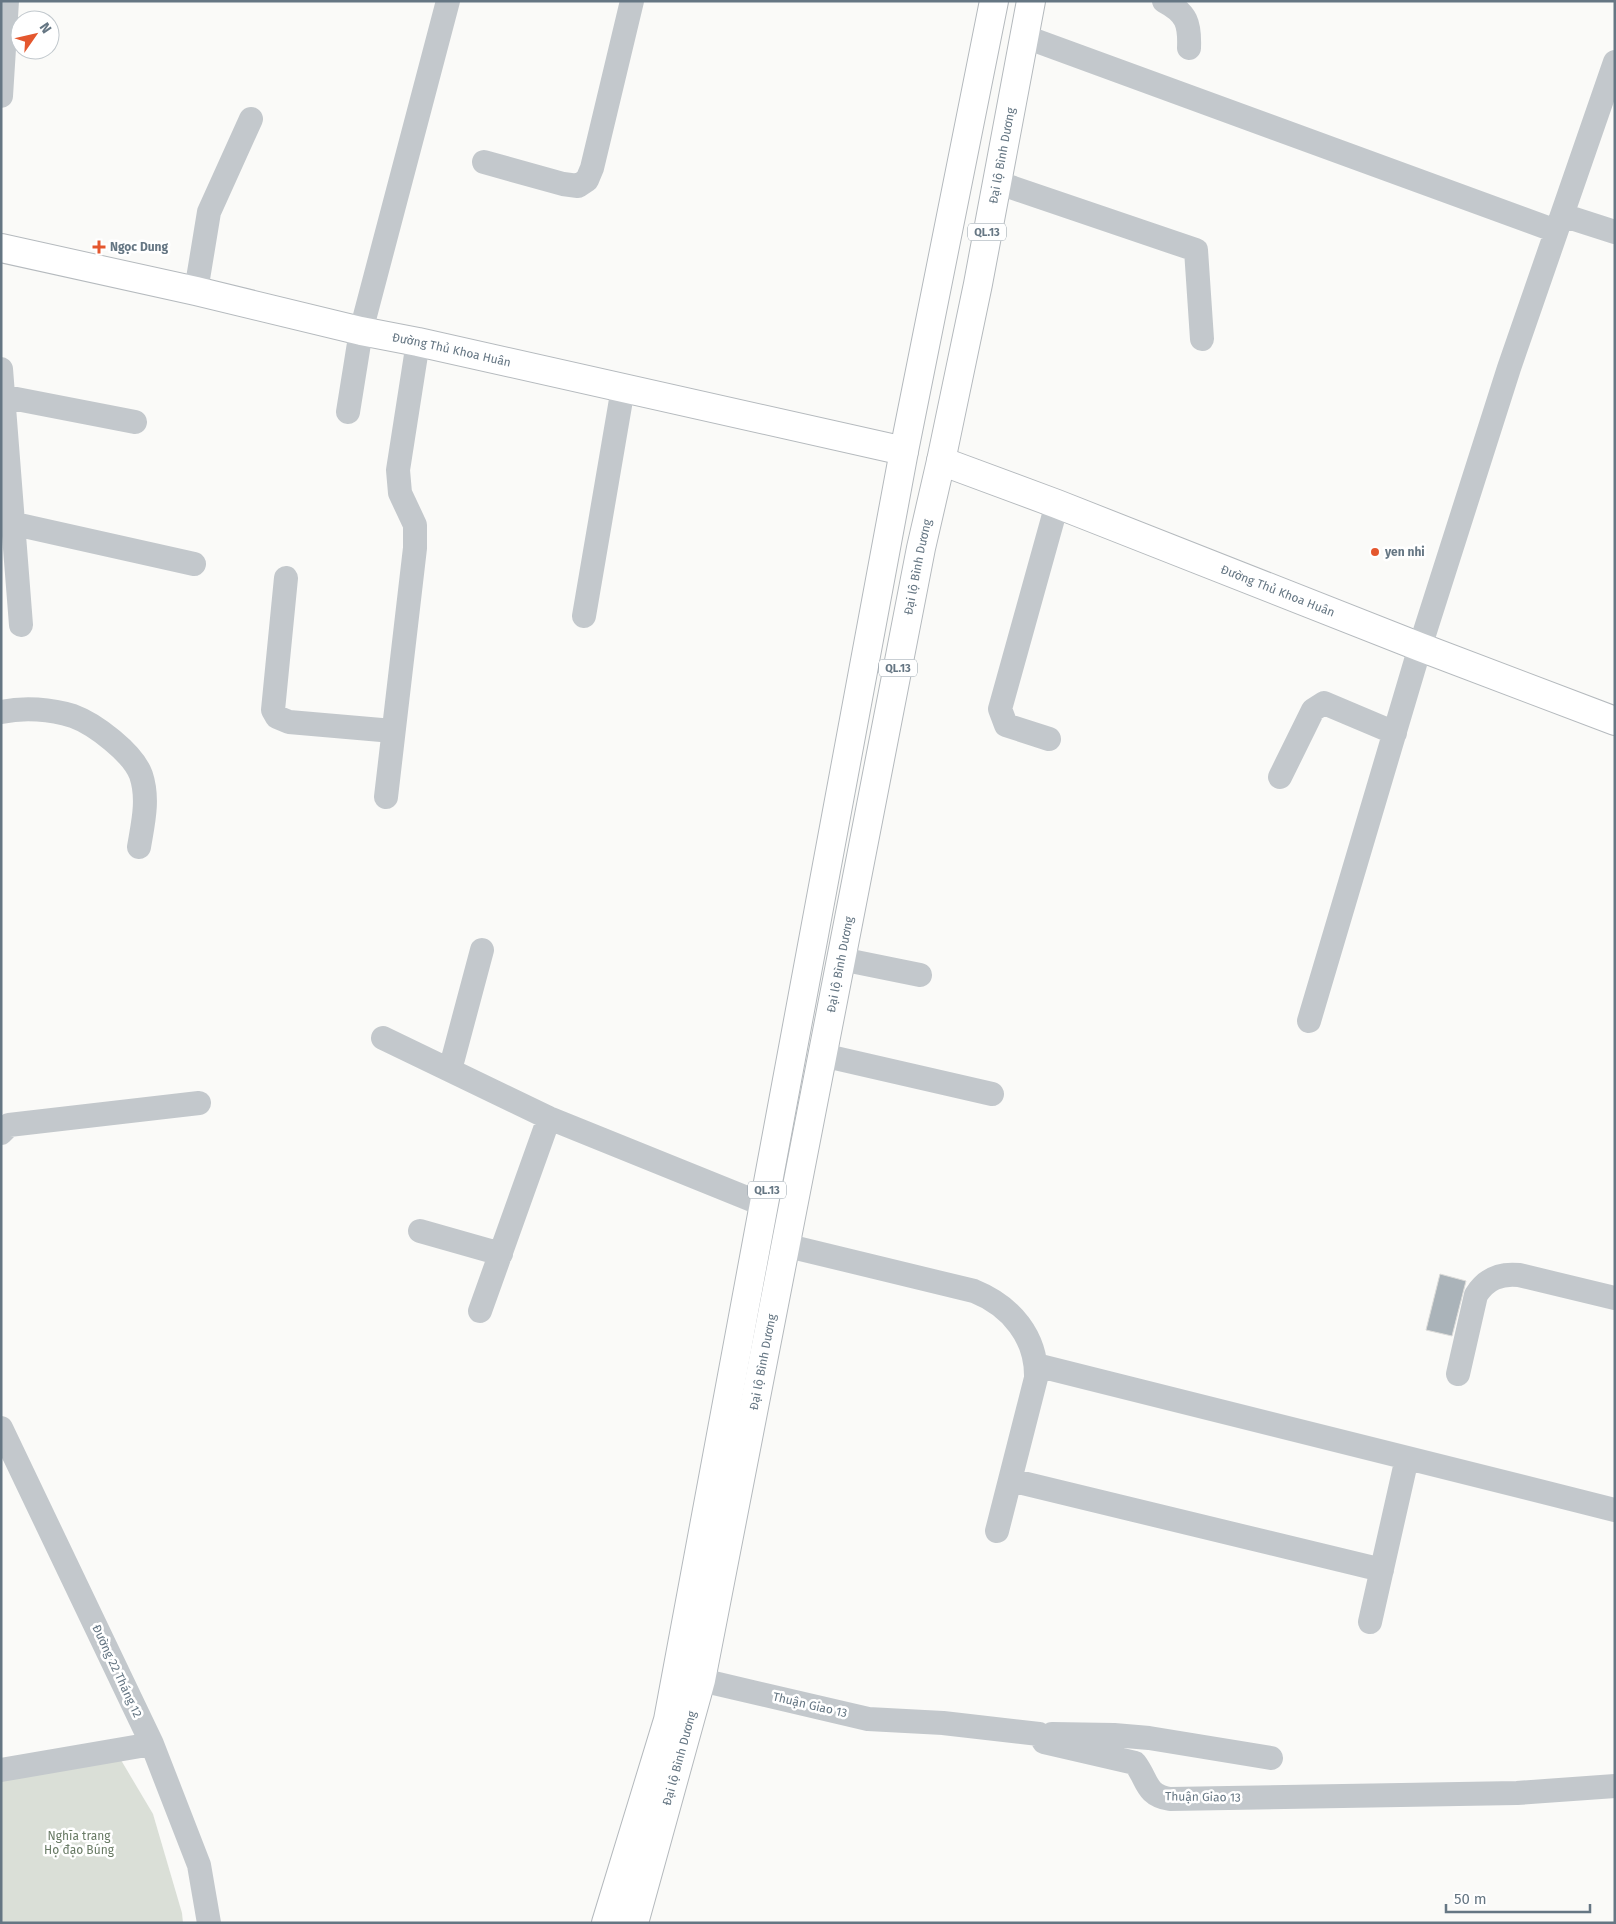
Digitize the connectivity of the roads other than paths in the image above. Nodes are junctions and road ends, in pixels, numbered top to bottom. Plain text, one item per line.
1 (7, 1) edge
2 (448, 1) edge
3 (632, 1) edge
4 (994, 1) edge
5 (1031, 1) edge
6 (1164, 1) edge
7 (1023, 36) junction
8 (1189, 48) dead end
9 (1615, 62) edge
10 (1, 96) edge
11 (251, 119) dead end
12 (484, 162) dead end
13 (996, 182) junction
14 (1559, 223) junction
15 (1615, 232) edge
16 (1, 248) edge
17 (196, 291) junction
18 (361, 331) junction
19 (1202, 339) dead end
20 (418, 342) junction
21 (1, 369) edge
22 (623, 388) junction
23 (2, 396) edge
24 (348, 412) dead end
25 (135, 422) dead end
26 (904, 451) junction
27 (941, 462) junction
28 (1057, 504) junction
29 (15, 524) junction
30 (194, 564) dead end
31 (286, 578) dead end
32 (584, 616) dead end
33 (21, 625) dead end
34 (1420, 648) junction
35 (1, 712) edge
36 (1615, 721) edge
37 (393, 732) junction
38 (1395, 733) junction
39 (1049, 739) dead end
40 (1280, 777) dead end
41 (386, 797) dead end
42 (139, 847) dead end
43 (482, 950) dead end
44 (841, 959) junction
45 (920, 975) dead end
46 (1310, 1022) dead end
47 (383, 1038) dead end
48 (822, 1055) junction
49 (450, 1070) junction
50 (992, 1094) dead end
51 (199, 1103) dead end
52 (549, 1118) junction
53 (1, 1133) edge
54 (764, 1205) junction
55 (420, 1231) dead end
56 (784, 1245) junction
57 (501, 1254) junction
58 (1615, 1298) edge
59 (480, 1311) dead end
60 (1036, 1365) junction
61 (1458, 1374) dead end
62 (1, 1428) edge
63 (1407, 1458) junction
64 (1010, 1480) junction
65 (1615, 1510) edge
66 (997, 1531) dead end
67 (1382, 1570) junction
68 (1370, 1622) dead end
69 (700, 1680) junction
70 (1039, 1734) junction
71 (152, 1744) junction
72 (1271, 1758) dead end
73 (1, 1770) edge
74 (1615, 1786) edge
75 (209, 1923) edge
76 (606, 1923) edge
77 (634, 1923) edge

1 - 10 street
2 - 18 street
3 - 12 street
4 - 26 main road, Đại lộ Bình Dương / QL.13
5 - 7 main road, Đại lộ Bình Dương / QL.13
6 - 8 street
7 - 13 main road, Đại lộ Bình Dương / QL.13
7 - 14 street
9 - 14 street
11 - 17 street
13 - 19 street
13 - 27 main road, Đại lộ Bình Dương / QL.13
14 - 15 street
14 - 34 street
16 - 17 main road, Đường Thủ Khoa Huân
17 - 18 main road, Đường Thủ Khoa Huân
18 - 20 main road, Đường Thủ Khoa Huân
18 - 24 street
20 - 22 main road, Đường Thủ Khoa Huân
20 - 37 street
21 - 23 street
22 - 26 main road, Đường Thủ Khoa Huân
22 - 32 street
23 - 25 street
23 - 29 street
26 - 27 main road, Đường Thủ Khoa Huân
26 - 54 main road, Đại lộ Bình Dương / QL.13
27 - 28 main road, Đường Thủ Khoa Huân
27 - 44 main road, Đại lộ Bình Dương / QL.13
28 - 34 main road, Đường Thủ Khoa Huân
28 - 39 street
29 - 30 street
29 - 33 street
31 - 37 street
34 - 36 main road, Đường Thủ Khoa Huân
34 - 38 street
35 - 42 street
37 - 41 street
38 - 40 street
38 - 46 street
43 - 49 street
44 - 45 street
44 - 48 main road, Đại lộ Bình Dương / QL.13
47 - 49 street
48 - 50 street
48 - 56 main road, Đại lộ Bình Dương / QL.13
49 - 52 street
51 - 53 street
52 - 54 street
52 - 57 street
54 - 76 main road, Đại lộ Bình Dương / QL.13
55 - 57 street
56 - 60 street
56 - 69 main road, Đại lộ Bình Dương / QL.13
57 - 59 street
58 - 61 street
60 - 63 street
60 - 64 street
62 - 71 street, Đường 22 Tháng 12
63 - 65 street
63 - 67 street
64 - 66 street
64 - 67 street
67 - 68 street
69 - 70 street, Thuận Giao 13
69 - 77 main road, Đại lộ Bình Dương / QL.13
70 - 72 street
70 - 74 street, Thuận Giao 13
71 - 73 street
71 - 75 street, Đường 22 Tháng 12

